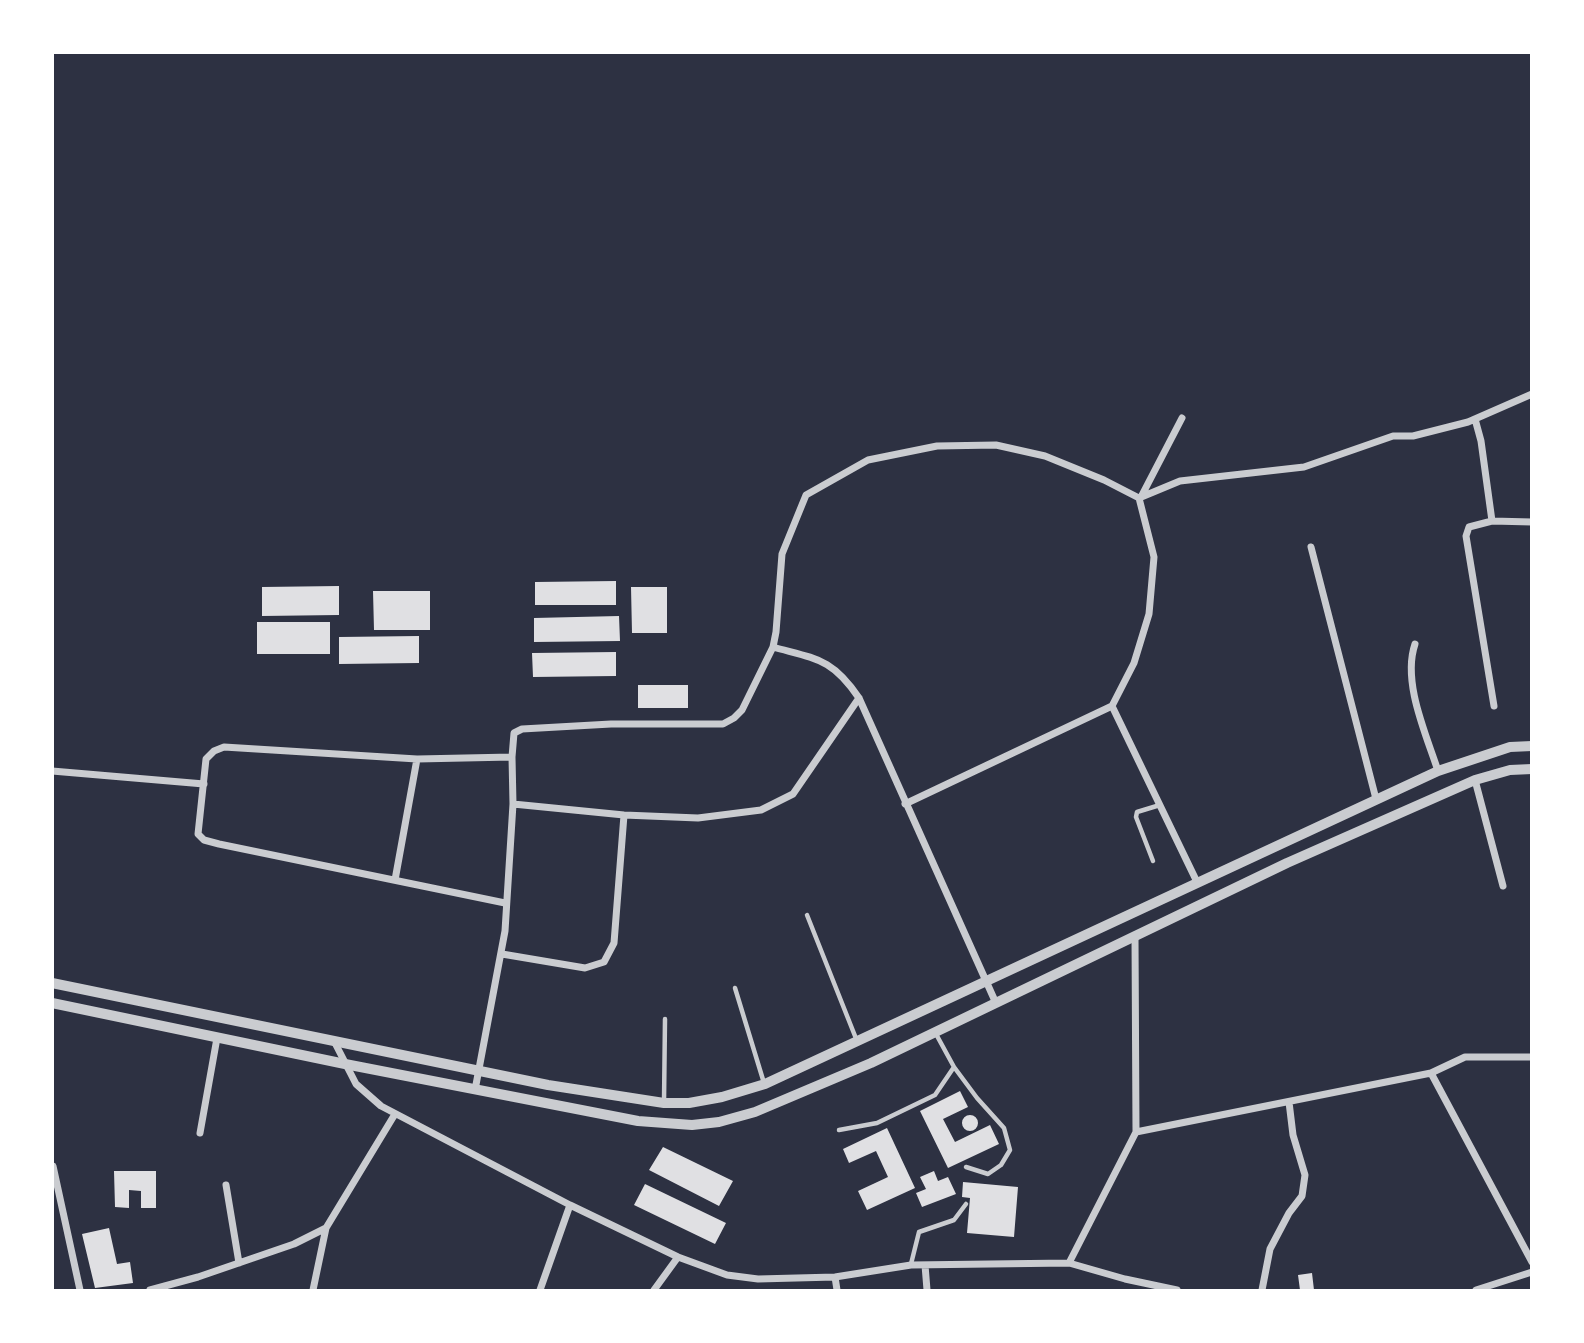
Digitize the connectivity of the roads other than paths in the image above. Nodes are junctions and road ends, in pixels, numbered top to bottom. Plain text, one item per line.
1 (1531, 394) edge
2 (1182, 418) dead end
3 (1475, 419) junction
4 (1140, 498) junction
5 (1492, 521) junction
6 (1531, 522) edge
7 (1311, 547) dead end
8 (1415, 644) dead end
9 (772, 647) junction
10 (859, 698) junction
11 (1112, 706) junction
12 (1494, 706) dead end
13 (1531, 746) edge
14 (512, 757) junction
15 (417, 759) junction
16 (1531, 769) edge
17 (52, 771) edge
18 (1438, 771) junction
19 (1475, 780) junction
20 (204, 784) junction
21 (1376, 799) junction
22 (513, 804) junction
23 (905, 804) junction
24 (1160, 805) junction
25 (624, 815) junction
26 (1153, 861) dead end
27 (395, 880) junction
28 (1197, 882) junction
29 (1503, 886) dead end
30 (505, 903) junction
31 (807, 915) dead end
32 (1135, 937) junction
33 (502, 954) junction
34 (985, 980) junction
35 (52, 983) edge
36 (735, 988) dead end
37 (995, 1002) junction
38 (52, 1003) edge
39 (665, 1019) dead end
40 (934, 1031) junction
41 (217, 1038) junction
42 (334, 1041) junction
43 (858, 1042) junction
44 (1531, 1057) edge
45 (871, 1063) junction
46 (345, 1064) junction
47 (954, 1067) junction
48 (479, 1070) junction
49 (1432, 1073) junction
50 (765, 1084) junction
51 (475, 1090) junction
52 (1289, 1102) junction
53 (664, 1103) junction
54 (395, 1114) junction
55 (839, 1130) dead end
56 (1136, 1132) junction
57 (200, 1133) dead end
58 (53, 1166) edge
59 (966, 1167) dead end
60 (226, 1185) dead end
61 (966, 1204) dead end
62 (570, 1205) junction
63 (326, 1228) junction
64 (678, 1257) junction
65 (1531, 1262) edge
66 (1069, 1263) junction
67 (239, 1264) junction
68 (911, 1265) junction
69 (925, 1265) junction
70 (1531, 1272) edge
71 (835, 1277) junction
72 (1125, 1279) junction
73 (80, 1290) edge
74 (156, 1290) edge
75 (313, 1290) edge
76 (540, 1290) edge
77 (654, 1290) edge
78 (837, 1290) edge
79 (927, 1290) edge
80 (1122, 1290) edge
81 (1177, 1290) edge
82 (1262, 1290) edge
83 (1476, 1290) edge

1 - 3 street
2 - 4 street
3 - 4 street
3 - 5 street
4 - 9 street
4 - 11 street
5 - 6 street
5 - 12 street
7 - 21 street
8 - 18 street
9 - 10 street
9 - 14 street
10 - 23 street
10 - 25 street
11 - 23 street
11 - 24 street
13 - 18 street
14 - 15 street
14 - 22 street
15 - 20 street
15 - 27 street
16 - 19 street
17 - 20 street
18 - 21 street
19 - 29 street
19 - 32 street
20 - 27 street
21 - 28 street
22 - 25 street
22 - 30 street
23 - 34 street
24 - 26 lane
24 - 28 street
25 - 33 street
27 - 30 street
28 - 34 street
30 - 33 street
31 - 43 lane
32 - 37 street
32 - 56 street
33 - 48 street
34 - 37 street
34 - 43 street
35 - 42 street
36 - 50 lane
37 - 40 street
38 - 41 street
39 - 53 lane
40 - 45 street
40 - 47 lane
41 - 46 street
41 - 57 street
42 - 46 street
42 - 48 street
43 - 45 street
43 - 50 street
44 - 49 street
45 - 51 street
46 - 51 street
46 - 54 street
47 - 55 lane
47 - 59 lane
48 - 51 street
48 - 53 street
49 - 52 street
49 - 65 street
50 - 53 street
52 - 56 street
52 - 82 street
54 - 62 street
54 - 63 street
56 - 66 street
58 - 73 street
60 - 67 street
61 - 68 lane
62 - 64 street
62 - 76 street
63 - 67 street
63 - 75 street
64 - 71 street
64 - 77 street
66 - 69 street
66 - 72 street
67 - 74 street
68 - 69 street
68 - 71 street
69 - 79 street
70 - 83 street
71 - 78 street
72 - 80 street
72 - 81 street

